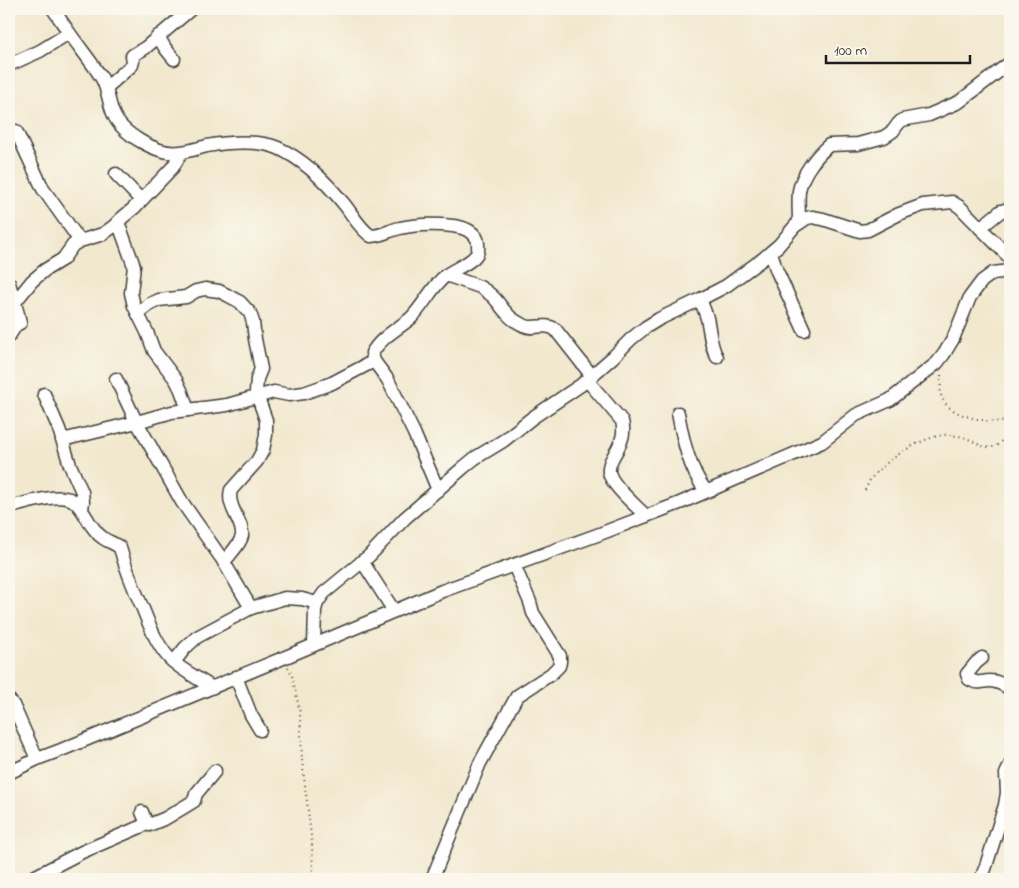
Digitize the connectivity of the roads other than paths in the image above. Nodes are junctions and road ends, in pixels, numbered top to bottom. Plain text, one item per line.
1 (53, 9) edge
2 (190, 9) edge
3 (69, 33) junction
4 (158, 36) junction
5 (174, 59) dead end
6 (1010, 64) edge
7 (9, 65) edge
8 (107, 88) junction
9 (16, 131) dead end
10 (180, 153) junction
11 (116, 174) dead end
12 (141, 200) junction
13 (1010, 213) edge
14 (118, 222) junction
15 (799, 222) junction
16 (980, 228) junction
17 (80, 241) junction
18 (771, 252) junction
19 (1010, 258) edge
20 (1010, 270) edge
21 (446, 275) junction
22 (9, 283) edge
23 (701, 299) junction
24 (14, 302) junction
25 (138, 314) junction
26 (804, 330) dead end
27 (9, 336) edge
28 (717, 357) dead end
29 (374, 361) junction
30 (590, 378) junction
31 (116, 379) dead end
32 (44, 394) dead end
33 (258, 397) junction
34 (188, 410) junction
35 (678, 413) dead end
36 (137, 422) junction
37 (62, 440) junction
38 (438, 490) junction
39 (706, 491) junction
40 (9, 506) edge
41 (82, 509) junction
42 (646, 516) junction
43 (362, 561) junction
44 (224, 562) junction
45 (514, 565) junction
46 (317, 603) junction
47 (251, 608) junction
48 (394, 611) junction
49 (314, 645) junction
50 (982, 658) dead end
51 (174, 662) junction
52 (236, 678) junction
53 (211, 687) junction
54 (1010, 689) edge
55 (9, 700) edge
56 (260, 730) dead end
57 (37, 759) junction
58 (1010, 765) edge
59 (215, 771) dead end
60 (9, 773) edge
61 (30, 879) edge
62 (432, 879) edge
63 (981, 879) edge

1 - 3 street
2 - 4 street
3 - 7 street
3 - 8 street
4 - 5 street
4 - 8 street
6 - 15 street
8 - 10 street
9 - 17 street
10 - 12 street
10 - 21 street
11 - 12 street
12 - 14 street
13 - 16 street
14 - 17 street
14 - 25 street
15 - 16 street
15 - 18 street
16 - 19 street
17 - 24 street
18 - 23 street
18 - 26 street
20 - 39 street
21 - 29 street
21 - 30 street
22 - 24 street
23 - 28 street
23 - 30 street
24 - 27 street
25 - 33 street
25 - 34 street
29 - 33 street
29 - 38 street
30 - 38 street
30 - 42 street
31 - 36 street
32 - 37 street
33 - 34 street
33 - 44 street
34 - 36 street
35 - 39 street
36 - 37 street
36 - 44 street
37 - 41 street
38 - 43 street
39 - 42 street
40 - 41 street
41 - 51 street
42 - 45 street
43 - 46 street
43 - 48 street
44 - 47 street
45 - 48 street
45 - 62 street
46 - 47 street
46 - 49 street
47 - 51 street
48 - 49 street
49 - 52 street
50 - 54 street
51 - 53 street
52 - 53 street
52 - 56 street
53 - 57 street
55 - 57 street
57 - 60 street
58 - 63 street
59 - 61 street

